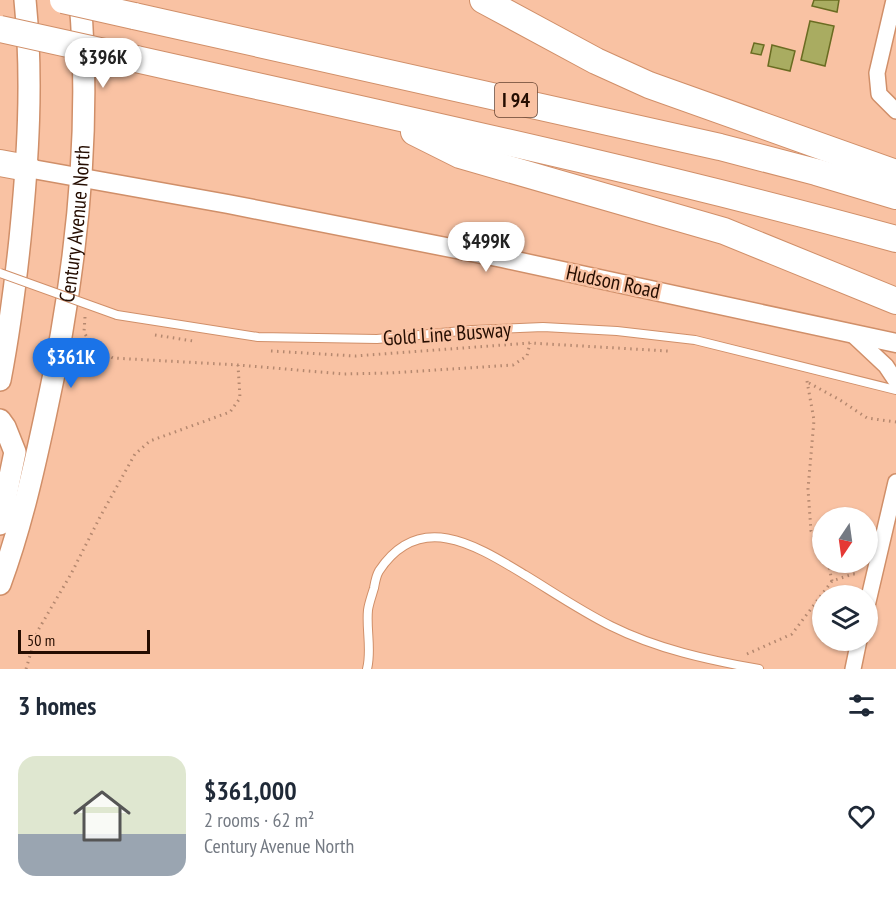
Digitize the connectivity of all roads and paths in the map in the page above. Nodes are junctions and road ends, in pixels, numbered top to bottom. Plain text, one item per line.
1 (25, 0) edge
2 (63, 0) edge
3 (80, 0) edge
4 (483, 0) edge
5 (894, 0) edge
6 (0, 29) edge
7 (896, 111) edge
8 (379, 114) junction
9 (0, 163) edge
10 (27, 168) junction
11 (896, 173) edge
12 (81, 179) junction
13 (896, 196) edge
14 (896, 239) edge
15 (0, 273) edge
16 (896, 301) edge
17 (86, 311) dead end
18 (147, 334) dead end
19 (853, 335) junction
20 (203, 343) dead end
21 (530, 343) junction
22 (896, 343) edge
23 (4, 345) edge
24 (271, 351) dead end
25 (672, 351) dead end
26 (238, 365) junction
27 (0, 380) edge
28 (896, 381) edge
29 (896, 390) edge
30 (0, 420) edge
31 (896, 422) edge
32 (896, 482) edge
33 (896, 520) edge
34 (0, 524) edge
35 (812, 533) edge
36 (879, 554) junction
37 (830, 573) edge
38 (874, 576) junction
39 (832, 581) junction
40 (0, 584) edge
41 (872, 585) edge
42 (856, 651) edge
43 (727, 664) junction
44 (26, 669) edge
45 (367, 669) edge
46 (759, 669) edge
47 (852, 669) edge

1 - 10 main road
2 - 13 highway, I 94, bridge
3 - 12 main road, Century Avenue North
4 - 11 highway
5 - 7 street
6 - 8 highway, I 94, bridge
8 - 14 highway, I 94
8 - 16 highway
9 - 10 highway
10 - 12 street, Hudson Road
10 - 23 main road
12 - 19 street, Hudson Road
12 - 40 main road, Century Avenue North
15 - 29 lane, Gold Line Busway, bridge
17 - 26 path
18 - 20 path
19 - 22 street, Hudson Road
19 - 28 street
21 - 24 path
21 - 25 path
21 - 26 path
23 - 27 main road
26 - 44 path
30 - 34 main road
31 - 35 path
32 - 36 street
33 - 36 street
36 - 38 street
37 - 39 path
38 - 39 path
38 - 41 street
39 - 43 path
42 - 47 street
43 - 45 lane
43 - 46 lane

